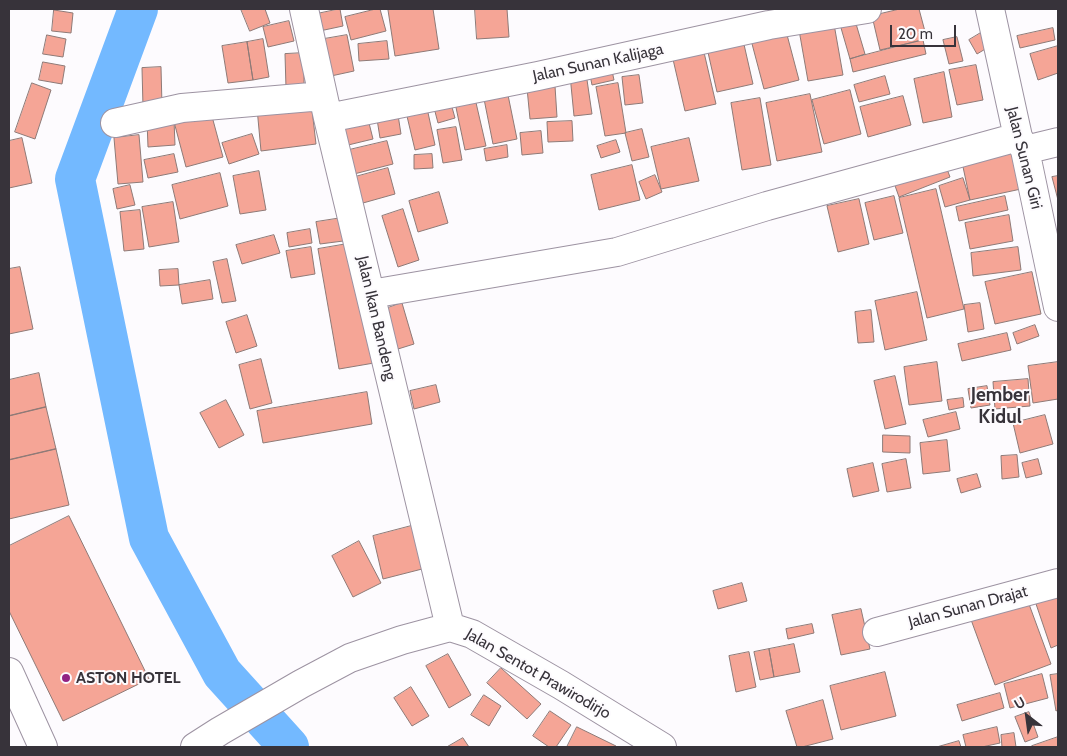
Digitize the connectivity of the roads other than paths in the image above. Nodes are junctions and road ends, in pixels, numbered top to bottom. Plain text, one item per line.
1 (304, 9) edge
2 (867, 9) edge
3 (990, 9) edge
4 (326, 107) junction
5 (114, 123) dead end
6 (1058, 142) edge
7 (1021, 143) junction
8 (371, 294) junction
9 (1058, 307) edge
10 (1058, 583) edge
11 (450, 626) junction
12 (877, 632) dead end
13 (9, 672) edge
14 (43, 747) edge
15 (195, 747) edge
16 (662, 747) edge

1 - 4 street, Jalan Ikan Bandeng
2 - 4 street, Jalan Sunan Kalijaga
3 - 7 street, Jalan Sunan Giri
4 - 5 street, Jalan Sunan Kalijaga
4 - 8 street, Jalan Ikan Bandeng
6 - 7 street
7 - 8 street
7 - 9 street, Jalan Sunan Giri
8 - 11 street, Jalan Ikan Bandeng
10 - 12 street, Jalan Sunan Drajat
11 - 15 street, Jalan Sentot Prawirodirjo
11 - 16 street, Jalan Sentot Prawirodirjo
13 - 14 street

